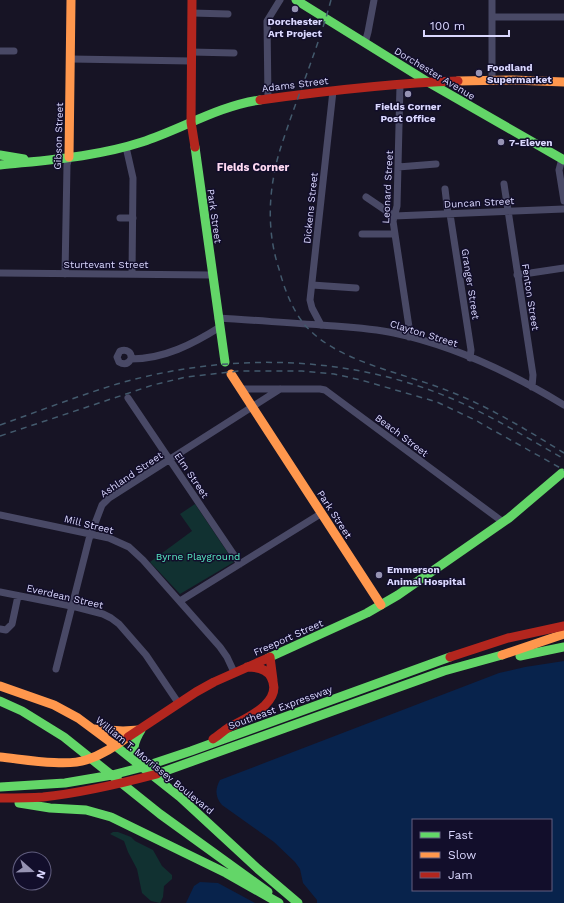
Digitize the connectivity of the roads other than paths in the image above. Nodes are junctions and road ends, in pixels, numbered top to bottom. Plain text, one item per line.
1 (71, 0) edge
2 (192, 0) edge
3 (280, 0) edge
4 (296, 0) edge
5 (374, 0) edge
6 (492, 0) edge
7 (192, 13) junction
8 (228, 14) dead end
9 (492, 17) junction
10 (564, 17) edge
11 (365, 43) junction
12 (0, 51) edge
13 (14, 51) dead end
14 (234, 53) dead end
15 (191, 56) junction
16 (71, 59) junction
17 (492, 80) junction
18 (428, 82) junction
19 (564, 82) edge
20 (400, 85) junction
21 (333, 91) junction
22 (268, 99) junction
23 (191, 122) junction
24 (126, 147) junction
25 (0, 155) edge
26 (69, 157) junction
27 (563, 159) edge
28 (38, 161) junction
29 (436, 164) dead end
30 (0, 165) edge
31 (398, 167) junction
32 (504, 184) dead end
33 (445, 189) dead end
34 (366, 197) dead end
35 (564, 201) edge
36 (564, 208) edge
37 (508, 211) junction
38 (449, 214) junction
39 (394, 216) junction
40 (120, 218) dead end
41 (133, 218) junction
42 (362, 234) dead end
43 (395, 234) junction
44 (564, 268) edge
45 (0, 273) edge
46 (65, 274) junction
47 (132, 274) junction
48 (212, 275) junction
49 (517, 275) junction
50 (312, 285) junction
51 (356, 288) dead end
52 (219, 322) junction
53 (321, 325) junction
54 (409, 337) junction
55 (470, 358) junction
56 (131, 359) dead end
57 (225, 362) dead end
58 (232, 374) dead end
59 (532, 387) junction
60 (242, 389) junction
61 (280, 389) junction
62 (128, 398) dead end
63 (564, 405) edge
64 (253, 406) junction
65 (170, 460) junction
66 (562, 473) dead end
67 (322, 513) junction
68 (0, 515) edge
69 (504, 522) junction
70 (91, 534) junction
71 (240, 564) junction
72 (0, 592) edge
73 (18, 596) junction
74 (180, 601) junction
75 (381, 605) junction
76 (72, 606) junction
77 (564, 626) edge
78 (0, 629) edge
79 (564, 634) edge
80 (564, 647) edge
81 (505, 654) junction
82 (270, 658) junction
83 (246, 667) junction
84 (56, 668) dead end
85 (234, 672) junction
86 (274, 681) junction
87 (0, 686) edge
88 (0, 701) edge
89 (179, 704) junction
90 (94, 729) junction
91 (141, 730) junction
92 (116, 746) junction
93 (203, 747) junction
94 (0, 757) edge
95 (92, 759) junction
96 (141, 766) junction
97 (165, 769) junction
98 (104, 785) junction
99 (0, 787) edge
100 (0, 792) edge
101 (0, 798) edge
102 (19, 803) junction
103 (0, 804) edge
104 (280, 903) edge
105 (298, 903) edge

1 - 16 main road, Gibson Street
2 - 7 main road, Park Street
3 - 22 street
4 - 11 main road, Dorchester Avenue
5 - 11 street
6 - 9 street
7 - 8 street
7 - 15 main road, Park Street
9 - 10 street
9 - 17 street
11 - 18 main road, Dorchester Avenue
12 - 13 street
14 - 15 street
15 - 16 street
15 - 23 main road, Park Street
16 - 26 main road, Gibson Street
17 - 18 main road, Adams Street
17 - 19 main road, Adams Street
18 - 20 main road, Adams Street
18 - 27 main road, Dorchester Avenue
20 - 21 main road, Adams Street
20 - 31 street, Leonard Street
21 - 22 main road, Adams Street
21 - 50 street, Dickens Street
22 - 23 main road, Adams Street
23 - 24 main road, Adams Street
23 - 48 main road, Park Street
24 - 26 main road, Adams Street
24 - 41 street
25 - 28 main road, Adams Street
26 - 28 main road, Adams Street
26 - 46 street, Gibson Street
27 - 35 street
28 - 30 main road, Adams Street
29 - 31 street
31 - 39 street, Leonard Street
32 - 37 street, Fenton Street
33 - 38 street, Granger Street
34 - 39 street
36 - 37 street, Duncan Street
37 - 38 street, Duncan Street
37 - 49 street, Fenton Street
38 - 39 street, Duncan Street
38 - 55 street, Granger Street
39 - 43 street, Leonard Street
40 - 41 street
41 - 47 street
42 - 43 street
43 - 54 street, Leonard Street
44 - 49 street
45 - 46 street, Sturtevant Street
46 - 47 street, Sturtevant Street
47 - 48 street, Sturtevant Street
48 - 52 main road, Park Street
49 - 59 street, Fenton Street
50 - 51 street
50 - 53 street, Dickens Street
52 - 53 street, Clayton Street
52 - 56 street
52 - 57 main road, Park Street
53 - 54 street, Clayton Street
54 - 55 street, Clayton Street
55 - 59 street, Clayton Street
58 - 60 main road, Park Street
59 - 63 street, Clayton Street
60 - 61 street, Beach Street
60 - 64 main road, Park Street
61 - 64 street
61 - 69 street, Beach Street
62 - 65 street, Elm Street
64 - 65 street, Ashland Street
64 - 67 main road, Park Street
65 - 70 street, Ashland Street
65 - 71 street, Elm Street
66 - 69 main road, Freeport Street
67 - 71 street
67 - 75 main road, Park Street
68 - 70 street, Mill Street
69 - 75 main road, Freeport Street
70 - 74 street, Mill Street
70 - 76 street, Ashland Street
71 - 74 street
72 - 73 street, Everdean Street
73 - 76 street, Everdean Street
73 - 78 street
74 - 85 street, Mill Street
75 - 82 main road, Freeport Street
76 - 84 street, Ashland Street
76 - 89 street, Everdean Street
77 - 93 main road, Southeast Expressway
79 - 81 main road
80 - 81 main road
80 - 97 main road, Southeast Expressway
81 - 97 main road
82 - 83 main road, Freeport Street
82 - 86 main road
83 - 85 main road, Freeport Street
83 - 86 main road
85 - 89 main road, Freeport Street
86 - 93 main road
87 - 90 main road, William T. Morrissey Boulevard
88 - 95 main road
89 - 91 main road, Freeport Street
90 - 91 main road
90 - 92 main road, William T. Morrissey Boulevard
91 - 92 main road, Freeport Street
91 - 96 main road
92 - 95 main road, Freeport Street
92 - 96 main road, William T. Morrissey Boulevard
93 - 97 main road, Southeast Expressway
94 - 95 main road, Freeport Street
95 - 104 main road
96 - 105 main road, William T. Morrissey Boulevard
97 - 98 main road, Southeast Expressway
97 - 98 main road, Southeast Expressway
98 - 99 main road, Southeast Expressway
98 - 100 main road
98 - 101 main road
98 - 102 main road, Southeast Expressway
102 - 103 main road, Southeast Expressway
102 - 104 main road

